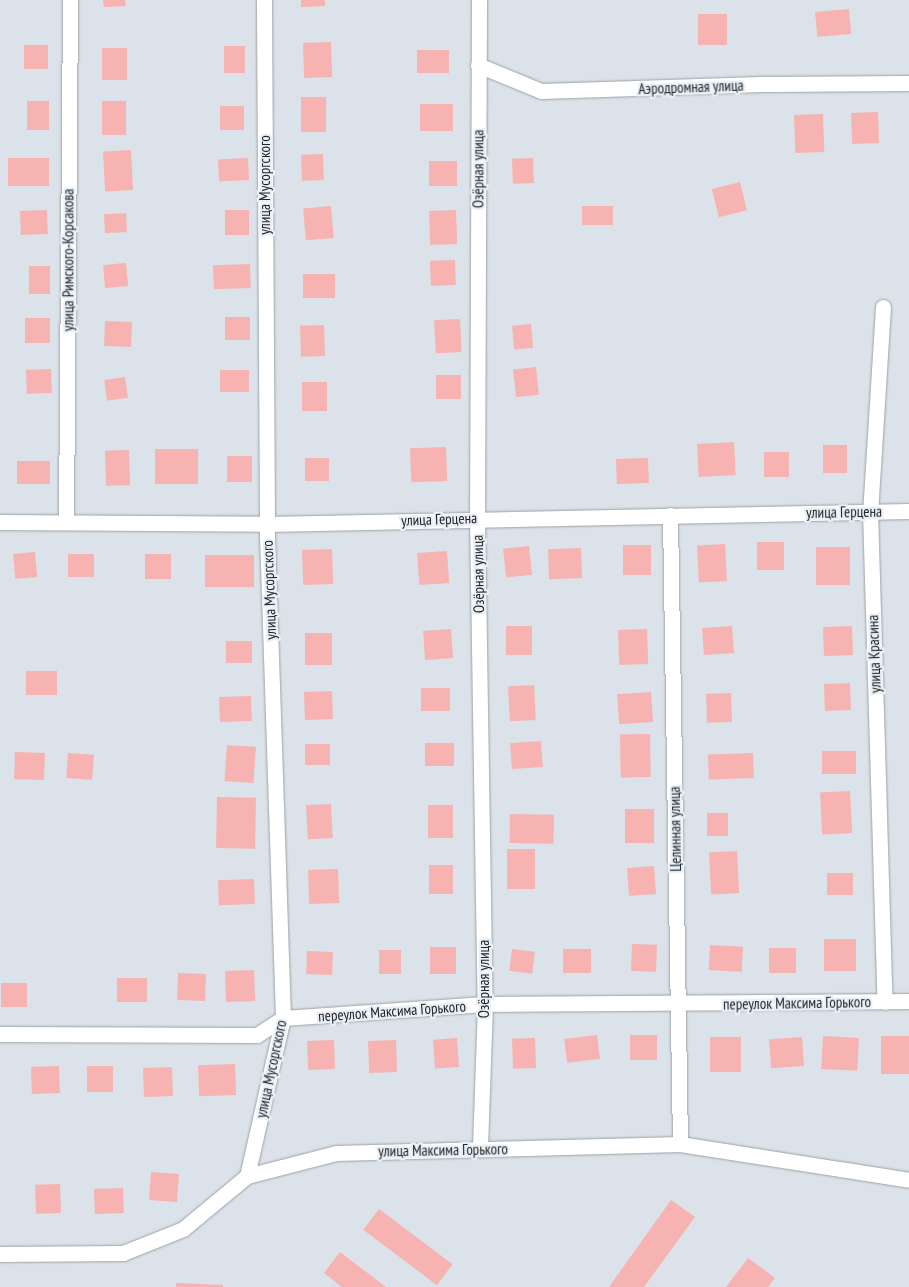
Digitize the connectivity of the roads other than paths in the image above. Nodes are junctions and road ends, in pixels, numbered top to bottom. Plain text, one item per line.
1 (70, 0) edge
2 (264, 0) edge
3 (480, 0) edge
4 (478, 65) junction
5 (909, 83) edge
6 (883, 307) dead end
7 (870, 511) junction
8 (909, 511) edge
9 (670, 515) junction
10 (476, 518) junction
11 (66, 521) junction
12 (0, 522) edge
13 (267, 524) junction
14 (909, 1001) edge
15 (885, 1002) junction
16 (485, 1004) junction
17 (679, 1004) junction
18 (284, 1018) junction
19 (0, 1034) edge
20 (680, 1144) junction
21 (480, 1149) junction
22 (247, 1176) junction
23 (909, 1180) edge
24 (0, 1254) edge

1 - 11 street, улица Римского-Корсакова
2 - 13 street, улица Мусоргского
3 - 4 street, Озёрная улица
4 - 5 street, Аэродромная улица
4 - 10 street, Озёрная улица
6 - 7 street, улица Красина
7 - 8 street, улица Герцена
7 - 9 street, улица Герцена
7 - 15 street, улица Красина
9 - 10 street, улица Герцена
9 - 17 street, Целинная улица
10 - 13 street, улица Герцена
10 - 16 street, Озёрная улица
11 - 12 street, улица Герцена
11 - 13 street, улица Герцена
13 - 18 street, улица Мусоргского
14 - 15 street, переулок Максима Горького
15 - 17 street, переулок Максима Горького
16 - 17 street, переулок Максима Горького
16 - 18 street, переулок Максима Горького
16 - 21 street, Озёрная улица
17 - 20 street, Целинная улица
18 - 19 street, переулок Максима Горького
18 - 22 street, улица Мусоргского
20 - 21 street, улица Максима Горького
20 - 23 street, улица Максима Горького
21 - 22 street, улица Максима Горького
22 - 24 street, улица Максима Горького

